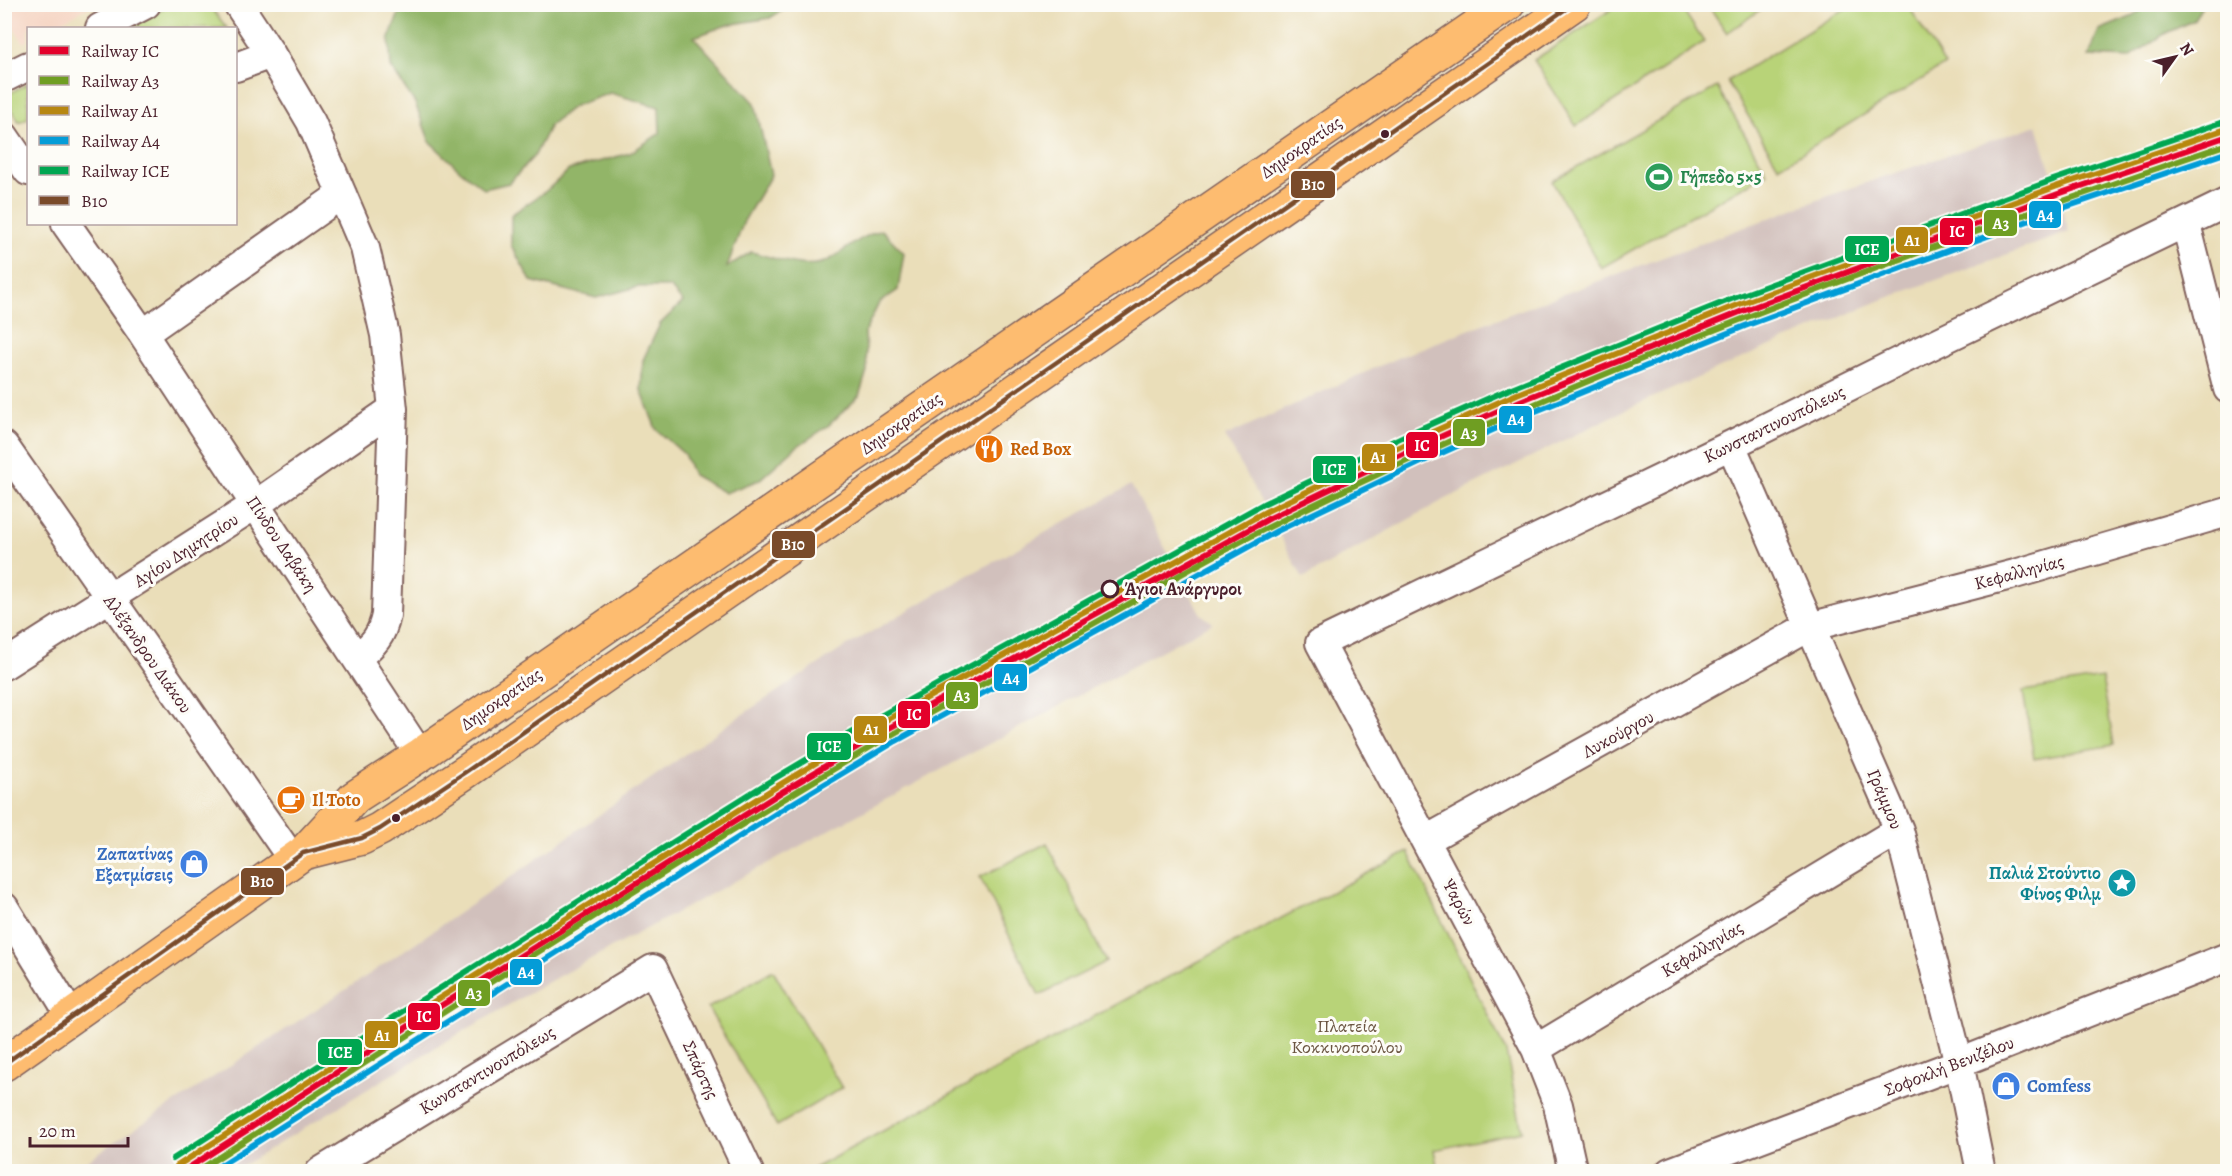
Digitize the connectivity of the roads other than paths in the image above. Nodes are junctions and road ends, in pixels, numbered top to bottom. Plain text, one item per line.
1 (146, 4) edge
2 (238, 4) edge
3 (1508, 4) edge
4 (1574, 4) edge
5 (102, 27) edge
6 (271, 54) junction
7 (237, 67) edge
8 (15, 140) edge
9 (27, 169) edge
10 (342, 194) junction
11 (2228, 202) edge
12 (2186, 224) junction
13 (67, 225) edge
14 (143, 334) junction
15 (2228, 389) edge
16 (393, 409) junction
17 (1731, 445) junction
18 (4, 446) edge
19 (255, 505) junction
20 (2228, 512) edge
21 (110, 600) junction
22 (1809, 627) junction
23 (1320, 642) joint
24 (357, 657) junction
25 (4, 665) edge
26 (420, 755) junction
27 (1899, 830) junction
28 (1426, 840) junction
29 (298, 856) junction
30 (4, 907) edge
31 (2228, 957) edge
32 (653, 969) joint
33 (71, 1016) junction
34 (1536, 1049) junction
35 (1959, 1063) junction
36 (4, 1064) edge
37 (320, 1172) edge
38 (749, 1172) edge
39 (1573, 1172) edge
40 (1670, 1172) edge
41 (1981, 1172) edge

1 - 5 street
2 - 6 street
3 - 26 main road, Δημοκρατίας
4 - 29 main road, Δημοκρατίας
6 - 7 street
6 - 10 street
8 - 9 street
10 - 14 street
10 - 16 street
11 - 12 street, Κωνσταντινουπόλεως
12 - 15 street
12 - 17 street, Κωνσταντινουπόλεως
13 - 14 street, Πίνδου Δαβάκη
14 - 19 street, Πίνδου Δαβάκη
16 - 19 street, Αγίου Δημητρίου
16 - 24 street
17 - 22 street, Γράμμου
17 - 23 street, Κωνσταντινουπόλεως
18 - 21 street, Αλέξανδρου Διάκου
19 - 21 street, Αγίου Δημητρίου
19 - 24 street, Πίνδου Δαβάκη
20 - 22 street, Κεφαλληνίας
21 - 25 street, Αγίου Δημητρίου
21 - 29 street, Αλέξανδρου Διάκου
22 - 27 street, Γράμμου
22 - 28 street, Λυκούργου
23 - 28 street, Ψαρών
24 - 26 street, Πίνδου Δαβάκη
26 - 29 main road, Δημοκρατίας
27 - 34 street, Κεφαλληνίας
27 - 35 street, Γράμμου
28 - 34 street, Ψαρών
29 - 33 main road, Δημοκρατίας
30 - 33 street
31 - 35 street, Σοφοκλή Βενιζέλου
32 - 37 street, Κωνσταντινουπόλεως
32 - 38 street, Σπάρτης
33 - 36 main road, Δημοκρατίας
34 - 39 street, Ψαρών
35 - 40 street, Σοφοκλή Βενιζέλου
35 - 41 street, Γράμμου

